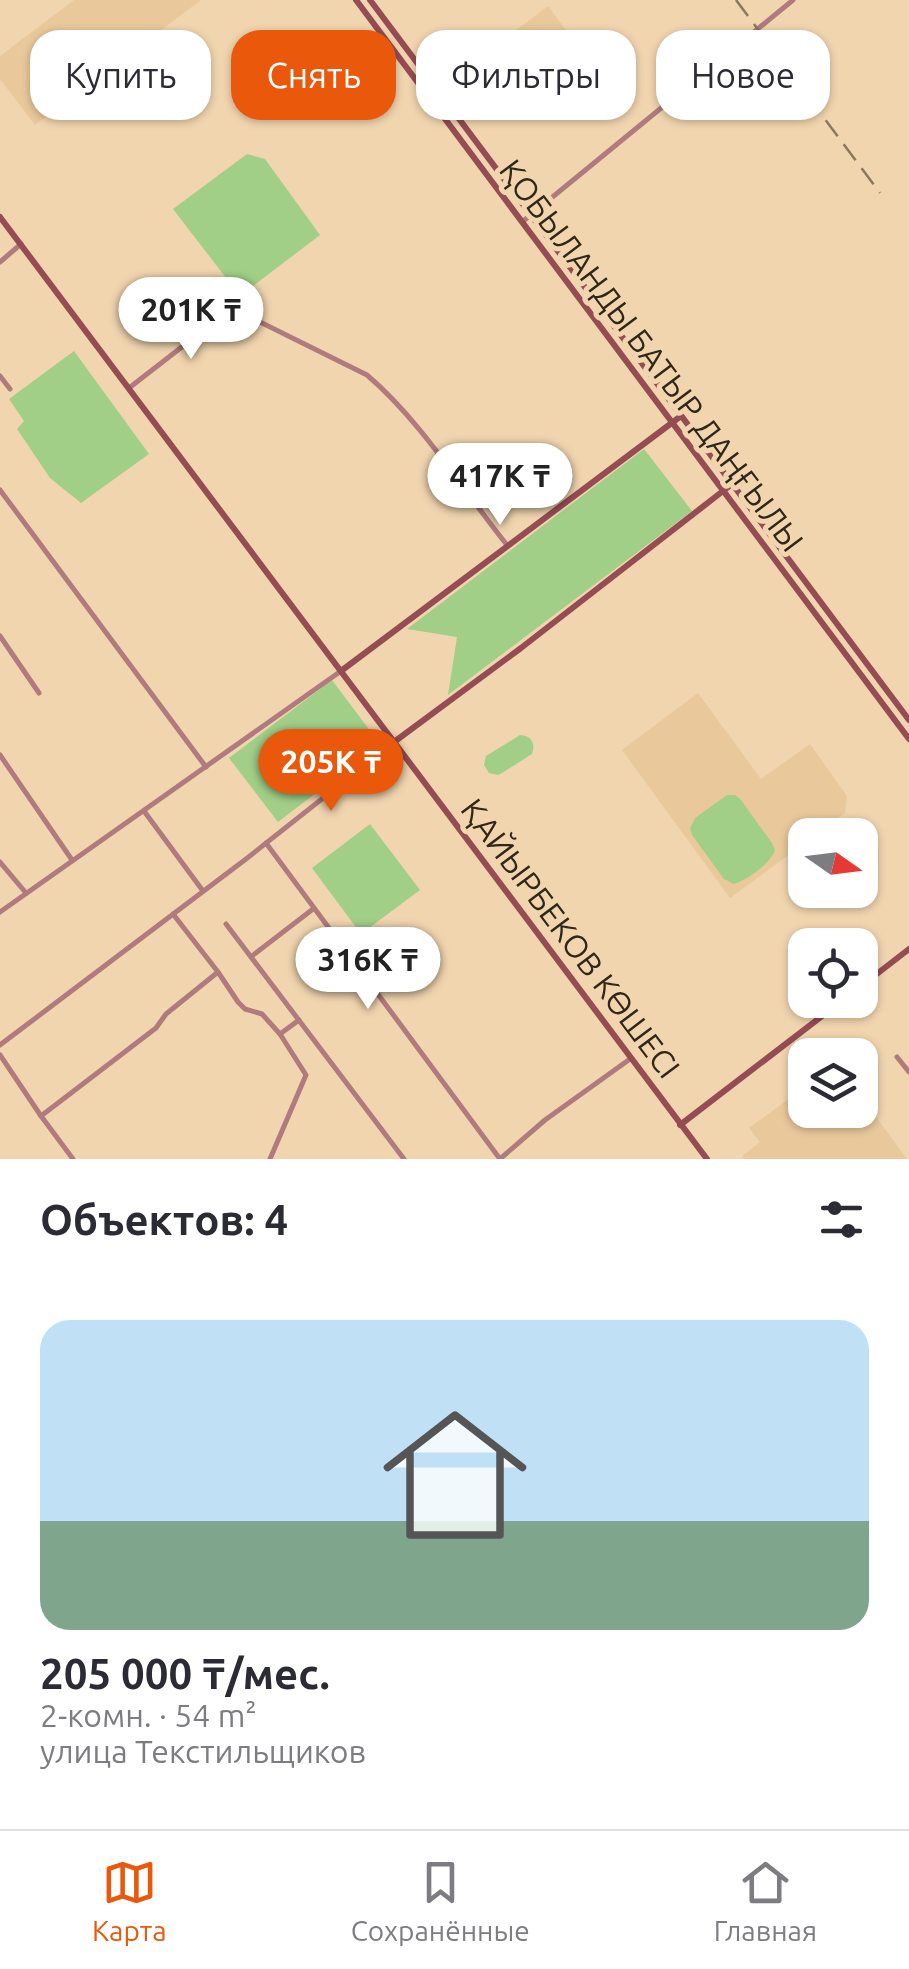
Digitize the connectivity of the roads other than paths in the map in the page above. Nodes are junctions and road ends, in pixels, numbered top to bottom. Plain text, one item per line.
1 (356, 0) edge
2 (370, 0) edge
3 (793, 0) edge
4 (531, 215) junction
5 (0, 217) edge
6 (522, 222) junction
7 (21, 244) junction
8 (0, 262) edge
9 (0, 376) edge
10 (129, 388) junction
11 (10, 389) dead end
12 (681, 416) junction
13 (672, 422) junction
14 (732, 484) junction
15 (0, 490) edge
16 (723, 492) junction
17 (10, 503) junction
18 (0, 509) edge
19 (507, 546) junction
20 (0, 636) edge
21 (341, 672) junction
22 (39, 693) dead end
23 (909, 720) edge
24 (909, 739) edge
25 (394, 742) junction
26 (0, 755) edge
27 (206, 767) junction
28 (144, 811) junction
29 (266, 843) junction
30 (72, 861) junction
31 (0, 862) edge
32 (203, 892) junction
33 (26, 893) junction
34 (313, 909) junction
35 (0, 912) edge
36 (172, 914) junction
37 (226, 924) dead end
38 (909, 950) edge
39 (252, 956) junction
40 (218, 972) junction
41 (878, 973) edge
42 (820, 1018) edge
43 (300, 1020) junction
44 (280, 1034) junction
45 (0, 1045) edge
46 (0, 1055) edge
47 (897, 1056) dead end
48 (630, 1059) junction
49 (909, 1072) edge
50 (41, 1116) junction
51 (680, 1125) junction
52 (73, 1159) edge
53 (270, 1159) edge
54 (404, 1159) edge
55 (500, 1159) edge
56 (707, 1159) edge

1 - 6 street, ҚОБЫЛАНДЫ БАТЫР ДАҢҒЫЛЫ
2 - 4 street, ҚОБЫЛАНДЫ БАТЫР ДАҢҒЫЛЫ
3 - 4 street
4 - 6 street
4 - 12 street, ҚОБЫЛАНДЫ БАТЫР ДАҢҒЫЛЫ
5 - 7 street, ҚАЙЫРБЕКОВ КӨШЕСІ
6 - 13 street, ҚОБЫЛАНДЫ БАТЫР ДАҢҒЫЛЫ
7 - 8 street
7 - 10 street, ҚАЙЫРБЕКОВ КӨШЕСІ
9 - 11 street
10 - 19 street
10 - 21 street, ҚАЙЫРБЕКОВ КӨШЕСІ
12 - 13 street
12 - 14 street, ҚОБЫЛАНДЫ БАТЫР ДАҢҒЫЛЫ
13 - 16 street, ҚОБЫЛАНДЫ БАТЫР ДАҢҒЫЛЫ
13 - 19 street
14 - 16 street
14 - 23 street, ҚОБЫЛАНДЫ БАТЫР ДАҢҒЫЛЫ
15 - 17 street
16 - 24 street, ҚОБЫЛАНДЫ БАТЫР ДАҢҒЫЛЫ
16 - 25 street
17 - 18 street
17 - 27 street
19 - 21 street
20 - 22 street
21 - 25 street, ҚАЙЫРБЕКОВ КӨШЕСІ
21 - 27 street
25 - 29 street
25 - 48 street, ҚАЙЫРБЕКОВ КӨШЕСІ
26 - 30 street
27 - 28 street
28 - 30 street
28 - 32 street
29 - 32 street
29 - 34 street
30 - 33 street
31 - 33 street
32 - 36 street
33 - 35 street
34 - 39 street
34 - 55 street
36 - 40 street
36 - 45 street
37 - 39 street
38 - 41 street
39 - 43 street
40 - 44 street
40 - 50 street
42 - 51 street
43 - 44 street
43 - 54 street
44 - 53 street
46 - 50 street
47 - 49 street
48 - 51 street, ҚАЙЫРБЕКОВ КӨШЕСІ
48 - 55 street
50 - 52 street
51 - 56 street, ҚАЙЫРБЕКОВ КӨШЕСІ

